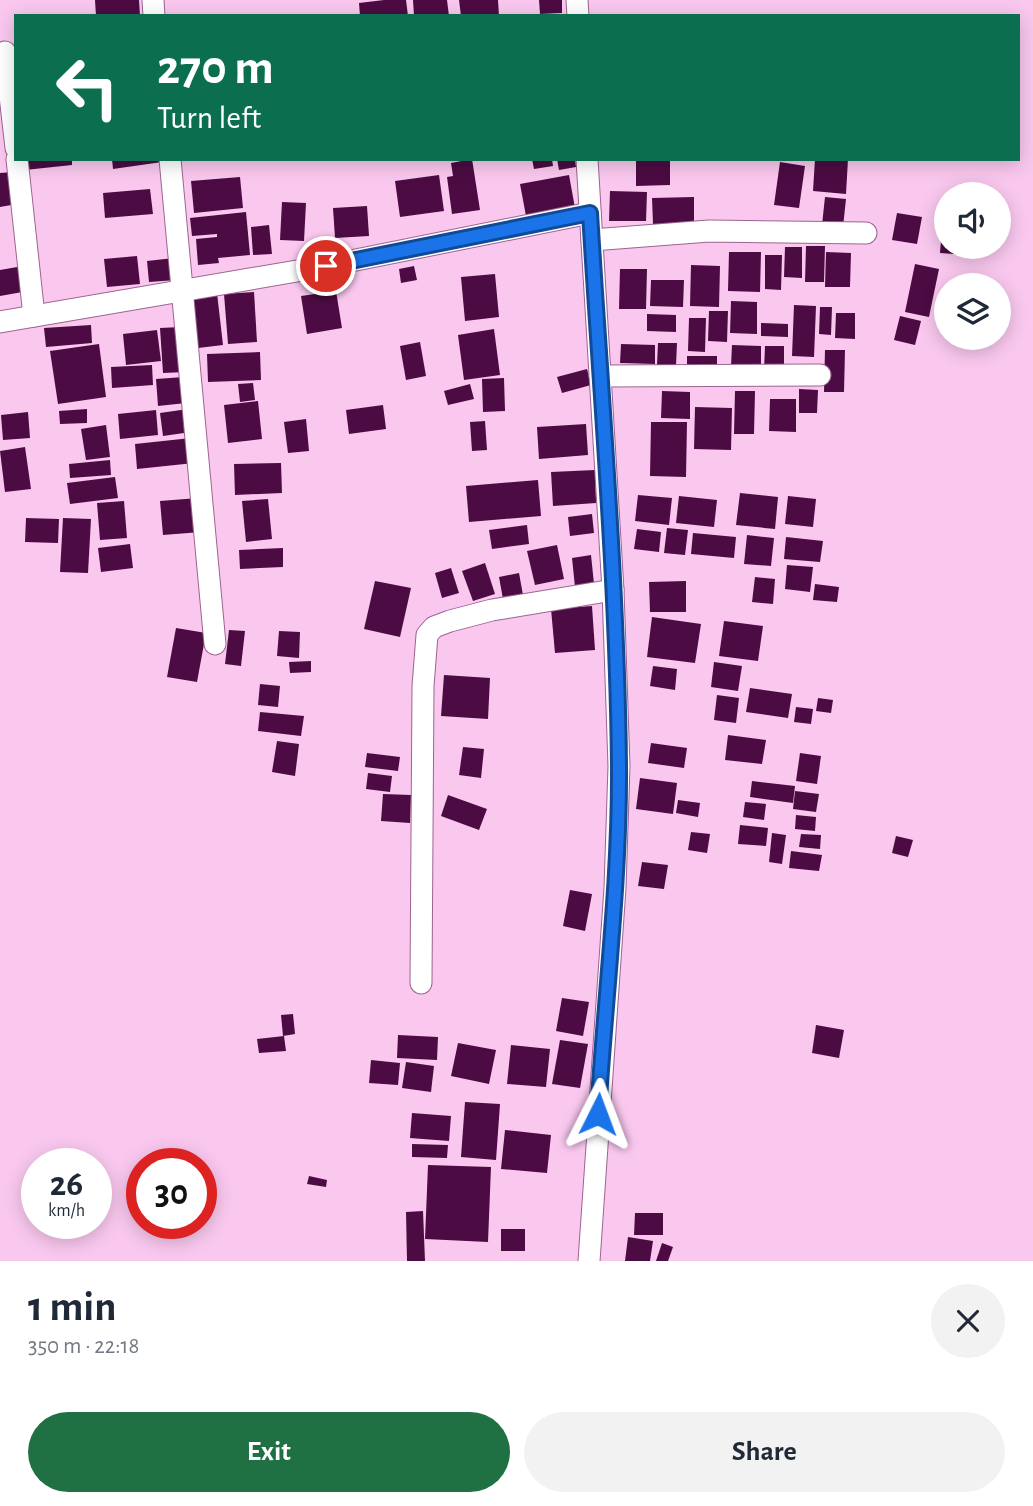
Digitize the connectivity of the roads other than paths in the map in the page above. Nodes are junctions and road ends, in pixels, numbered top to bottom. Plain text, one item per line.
1 (5, 52) dead end
2 (14, 131) edge
3 (17, 161) edge
4 (170, 161) edge
5 (587, 161) edge
6 (590, 213) junction
7 (866, 233) dead end
8 (592, 240) junction
9 (184, 290) junction
10 (34, 316) junction
11 (0, 322) edge
12 (820, 375) dead end
13 (600, 376) junction
14 (612, 590) junction
15 (215, 644) dead end
16 (421, 983) dead end
17 (589, 1261) edge

1 - 2 street
3 - 10 street
4 - 9 street
5 - 6 street
6 - 8 street
6 - 9 street
7 - 8 street
8 - 13 street
9 - 10 street
9 - 15 street
10 - 11 street
12 - 13 street
13 - 14 street
14 - 16 street
14 - 17 street

